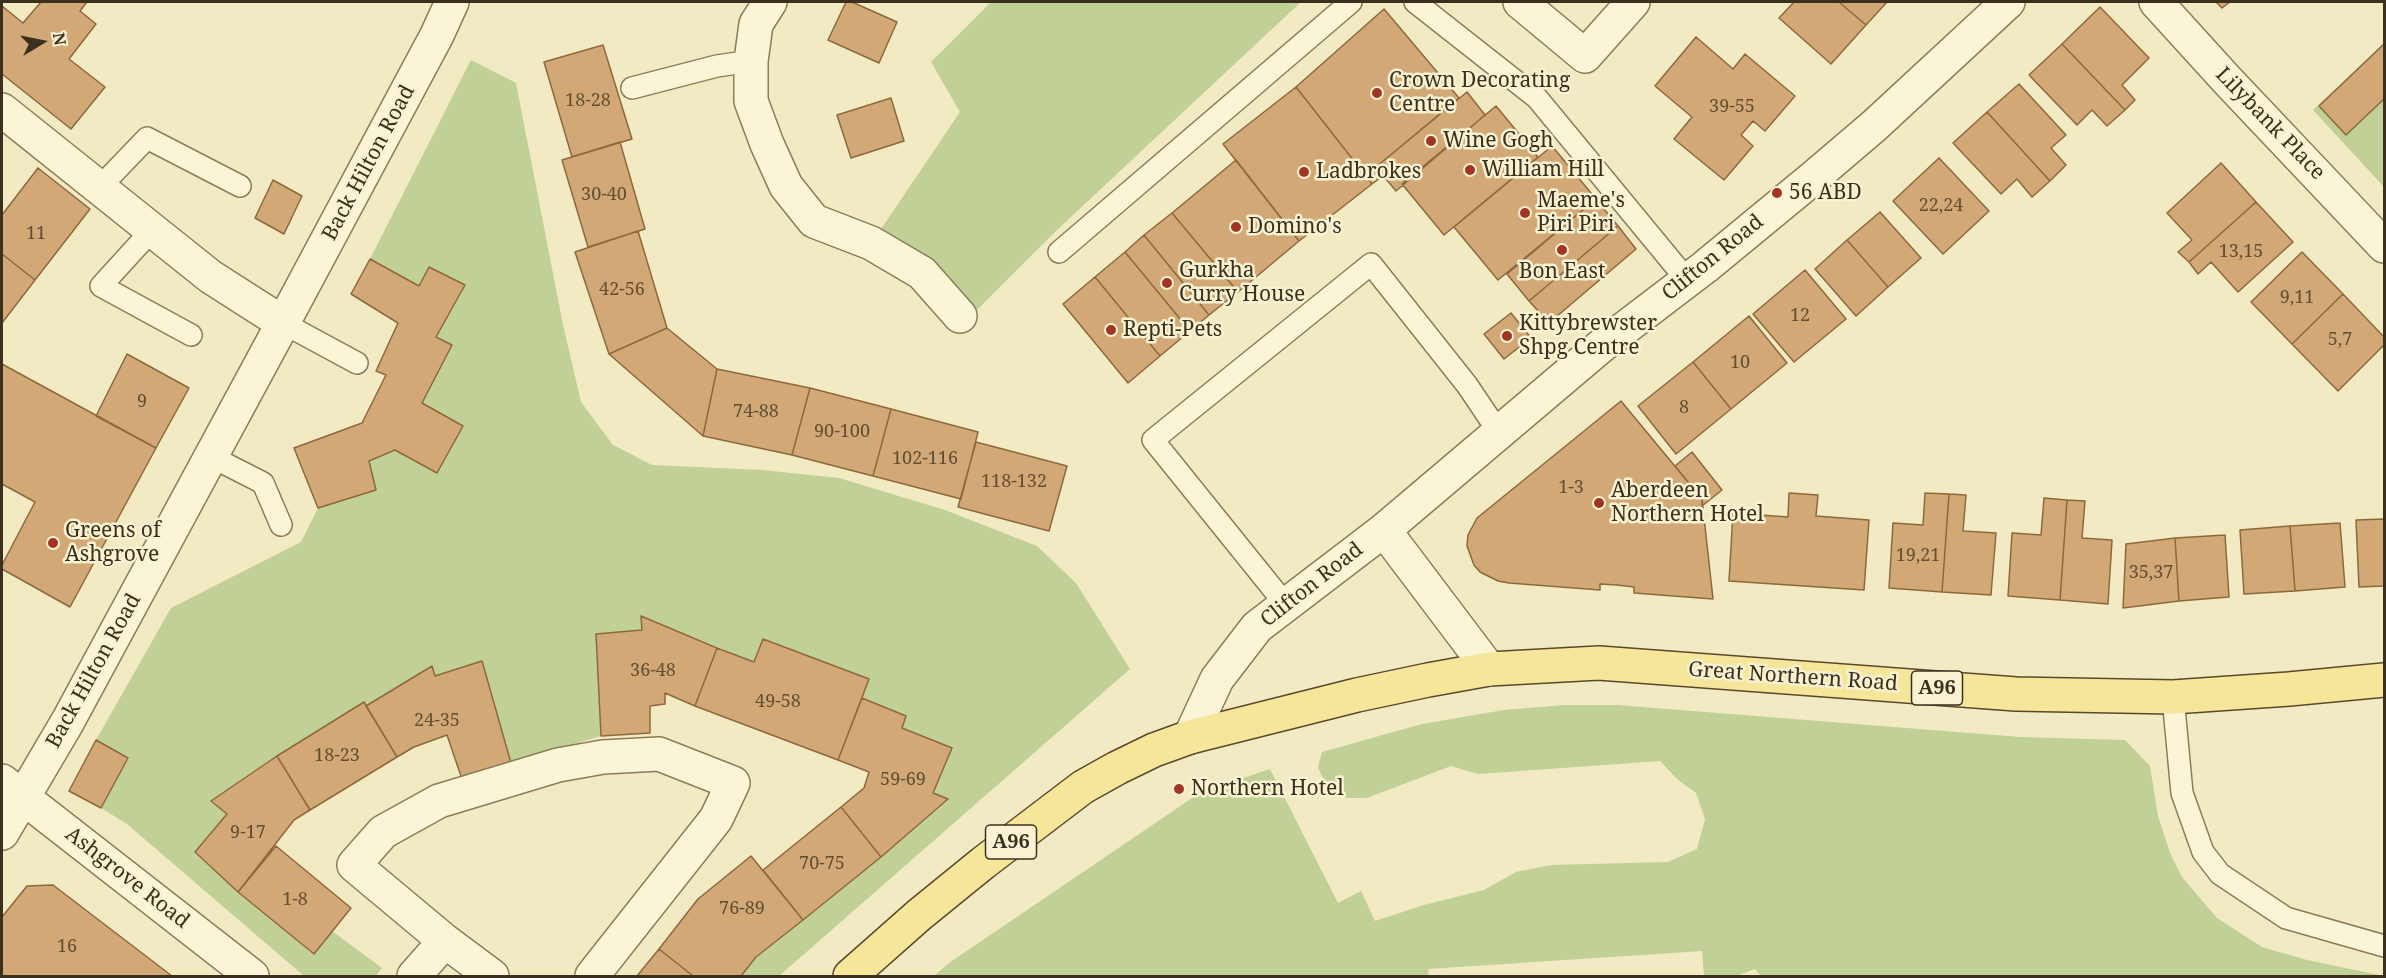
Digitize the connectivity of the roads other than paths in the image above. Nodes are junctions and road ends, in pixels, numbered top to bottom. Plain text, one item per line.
1 (452, 2) edge
2 (770, 2) edge
3 (1351, 2) edge
4 (1415, 2) edge
5 (1520, 2) edge
6 (1633, 2) edge
7 (2008, 2) edge
8 (2156, 2) edge
9 (751, 61) junction
10 (632, 88) dead end
11 (2, 110) edge
12 (240, 186) dead end
13 (99, 188) junction
14 (152, 230) junction
15 (2385, 246) edge
16 (1059, 252) dead end
17 (1687, 280) junction
18 (960, 316) dead end
19 (283, 323) junction
20 (191, 335) dead end
21 (357, 363) dead end
22 (1500, 434) junction
23 (210, 456) junction
24 (280, 525) dead end
25 (1384, 530) junction
26 (1286, 605) junction
27 (1489, 669) junction
28 (2385, 680) edge
29 (2173, 697) junction
30 (1190, 737) junction
31 (12, 789) edge
32 (2, 833) edge
33 (445, 941) junction
34 (2385, 946) edge
35 (252, 976) edge
36 (414, 976) edge
37 (492, 976) edge
38 (592, 976) edge
39 (850, 976) edge

1 - 19 street, Back Hilton Road
2 - 9 street
3 - 16 lane
4 - 17 lane
5 - 6 street
7 - 17 street, Clifton Road
8 - 15 street, Lilybank Place
9 - 10 lane
9 - 18 street
11 - 13 street
12 - 13 lane
13 - 14 street
14 - 19 street
14 - 20 lane
17 - 22 street, Clifton Road
19 - 21 lane
19 - 23 street, Back Hilton Road
22 - 25 street, Clifton Road
22 - 26 lane
23 - 24 lane
23 - 31 street, Back Hilton Road
25 - 26 street, Clifton Road
25 - 27 street, Clifton Road
26 - 30 street, Clifton Road
27 - 29 main road, Great Northern Road / A96
27 - 30 main road, A96
28 - 29 main road, Great Northern Road / A96
29 - 34 lane
30 - 39 main road, A96
31 - 32 street, Back Hilton Road
31 - 35 street, Ashgrove Road
33 - 36 street
33 - 37 street
33 - 38 street

